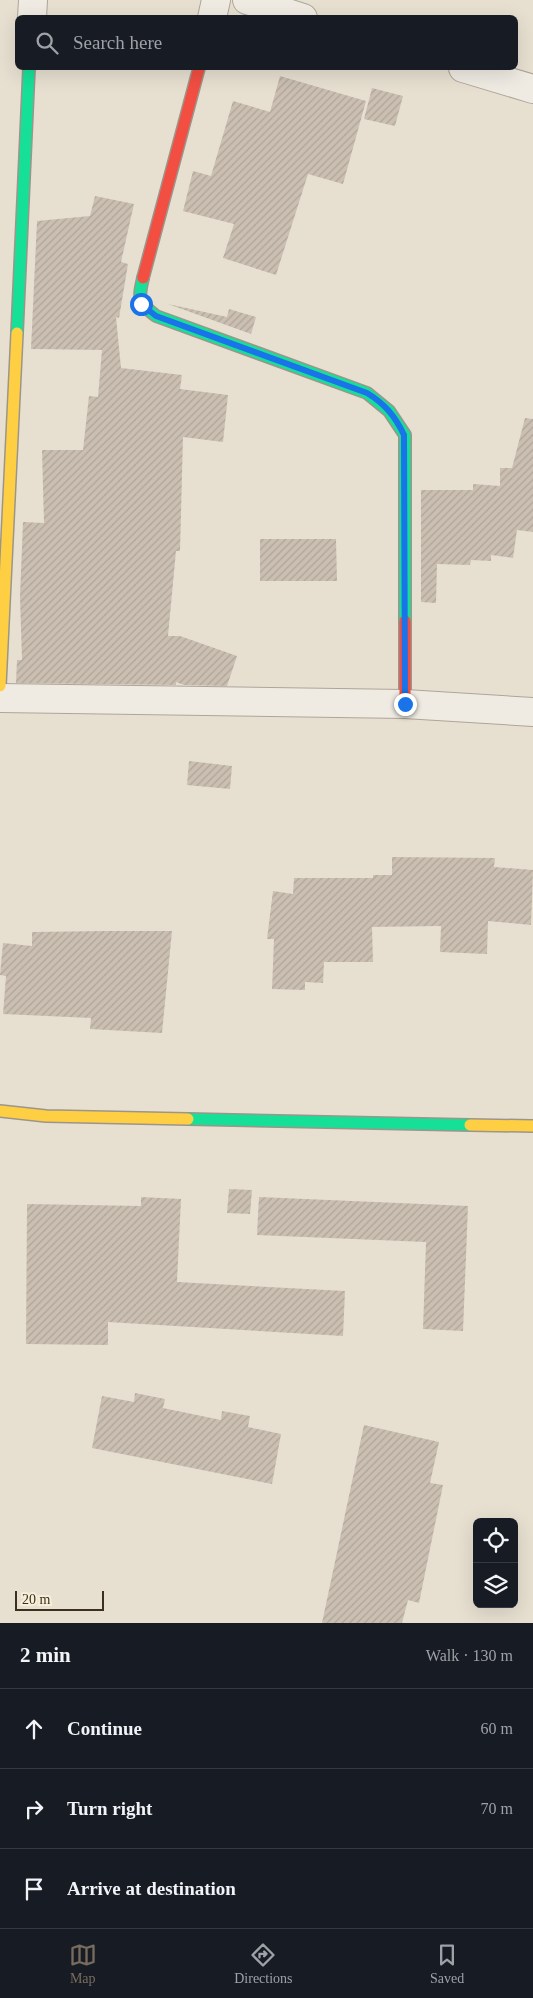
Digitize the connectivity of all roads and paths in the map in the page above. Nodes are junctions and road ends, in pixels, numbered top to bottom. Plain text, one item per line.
1 (32, 0) edge
2 (216, 0) edge
3 (247, 0) edge
4 (32, 15) edge
5 (213, 15) edge
6 (294, 15) edge
7 (29, 70) edge
8 (198, 70) edge
9 (470, 70) edge
10 (533, 89) edge
11 (0, 686) edge
12 (0, 698) edge
13 (405, 704) junction
14 (533, 712) edge
15 (0, 1111) edge
16 (533, 1126) edge

1 - 4 street
2 - 5 street
3 - 6 street
7 - 11 street
8 - 13 street
9 - 10 street
12 - 13 street
13 - 14 street
15 - 16 street

